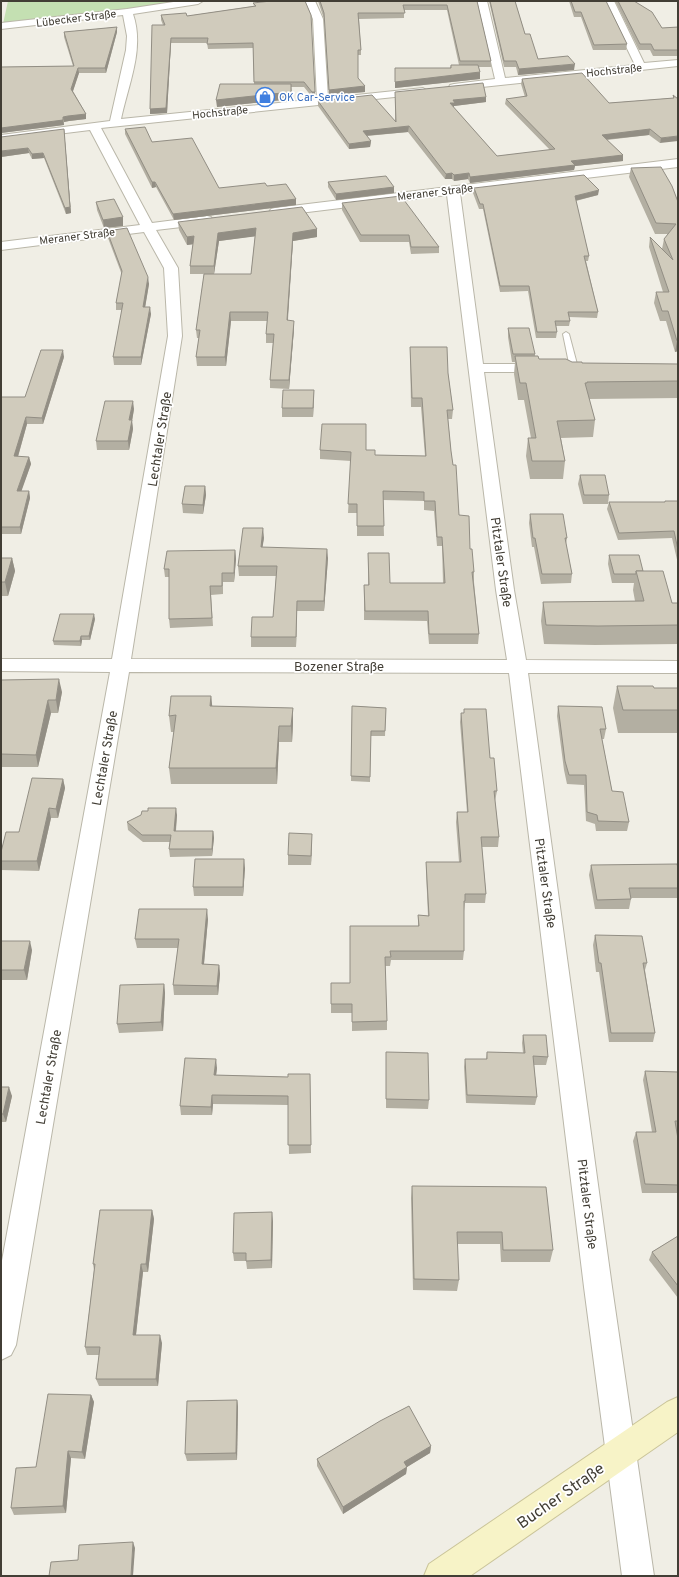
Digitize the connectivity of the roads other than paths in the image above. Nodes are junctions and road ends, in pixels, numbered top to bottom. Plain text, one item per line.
1 (198, 1) edge
2 (310, 1) edge
3 (482, 1) edge
4 (609, 1) edge
5 (127, 12) junction
6 (1, 26) edge
7 (678, 63) edge
8 (641, 67) junction
9 (501, 82) junction
10 (323, 102) junction
11 (117, 123) junction
12 (94, 126) junction
13 (1, 138) edge
14 (678, 163) edge
15 (453, 190) junction
16 (261, 213) edge
17 (216, 219) edge
18 (148, 227) junction
19 (1, 246) edge
20 (566, 334) dead end
21 (476, 368) junction
22 (574, 368) junction
23 (589, 368) edge
24 (1, 665) edge
25 (121, 665) junction
26 (518, 667) junction
27 (678, 667) edge
28 (1, 1345) edge
29 (678, 1413) edge
30 (621, 1452) junction
31 (441, 1576) edge
32 (638, 1576) edge

1 - 5 street, Lübecker Straße
2 - 10 street
3 - 9 street
4 - 8 street
5 - 6 street, Lübecker Straße
5 - 11 street
7 - 8 street, Hochstraße
8 - 9 street, Hochstraße
9 - 10 street, Hochstraße
10 - 11 street, Hochstraße
11 - 12 street, Hochstraße
12 - 13 street, Hochstraße
12 - 18 street, Lechtaler Straße
14 - 15 street, Meraner Straße
15 - 16 street, Meraner Straße
15 - 21 street, Pitztaler Straße
17 - 18 street, Meraner Straße
18 - 19 street, Meraner Straße
18 - 25 street, Lechtaler Straße
20 - 22 lane
21 - 22 street
21 - 26 street, Pitztaler Straße
22 - 23 street
24 - 25 street, Bozener Straße
25 - 26 street, Bozener Straße
25 - 28 street, Lechtaler Straße
26 - 27 street, Bozener Straße
26 - 30 street, Pitztaler Straße
29 - 30 main road, Bucher Straße
30 - 31 main road, Bucher Straße
30 - 32 street, Pitztaler Straße

